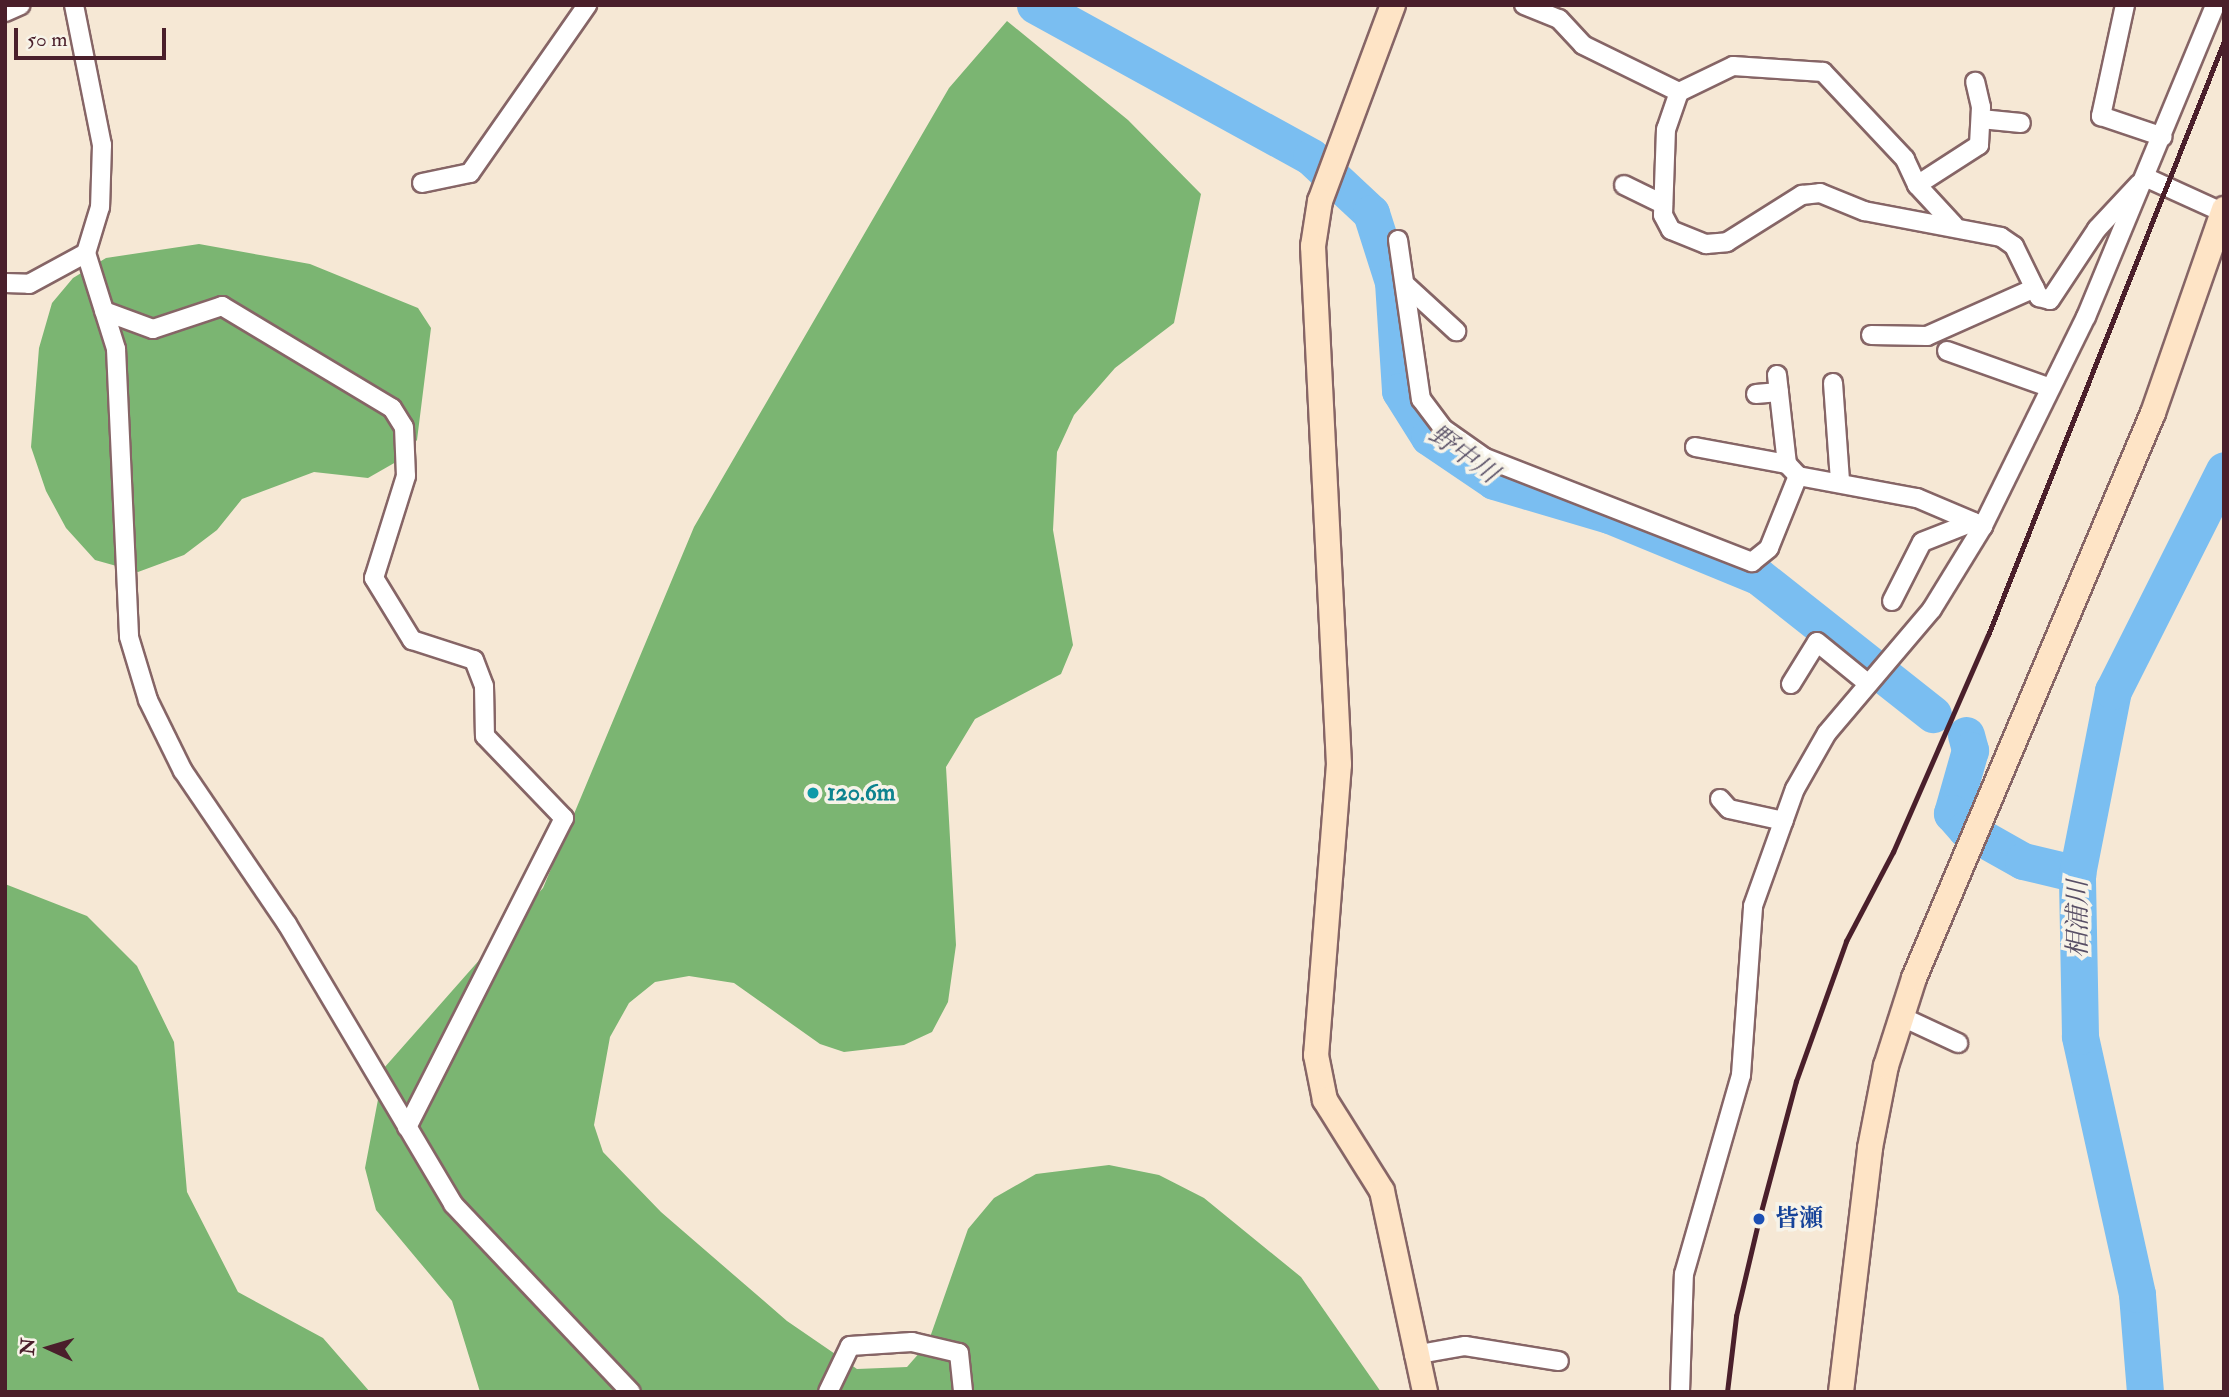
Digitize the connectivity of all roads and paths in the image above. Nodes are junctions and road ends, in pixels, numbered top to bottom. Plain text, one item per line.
1 (21, 5) edge
2 (74, 5) edge
3 (587, 5) edge
4 (1393, 5) edge
5 (1524, 5) edge
6 (2125, 5) edge
7 (2215, 5) edge
8 (5, 12) edge
9 (1975, 82) dead end
10 (1679, 92) junction
11 (1981, 119) junction
12 (2021, 123) dead end
13 (2163, 137) junction
14 (2147, 178) junction
15 (422, 183) dead end
16 (1624, 185) dead end
17 (1917, 185) junction
18 (1663, 204) junction
19 (2223, 210) edge
20 (1954, 225) junction
21 (1398, 240) dead end
22 (86, 253) junction
23 (5, 283) edge
24 (1407, 286) junction
25 (2035, 288) junction
26 (104, 311) junction
27 (1456, 331) dead end
28 (1871, 335) dead end
29 (1947, 351) dead end
30 (1833, 383) dead end
31 (2048, 387) junction
32 (1756, 394) dead end
33 (1695, 447) dead end
34 (1792, 470) junction
35 (1840, 481) junction
36 (1978, 524) junction
37 (1892, 601) dead end
38 (1866, 682) junction
39 (1791, 684) dead end
40 (1720, 799) dead end
41 (1784, 821) junction
42 (1902, 1017) junction
43 (1958, 1043) dead end
44 (407, 1127) junction
45 (1414, 1356) junction
46 (1559, 1361) dead end
47 (631, 1392) edge
48 (828, 1392) edge
49 (963, 1392) edge
50 (1425, 1392) edge
51 (1680, 1392) edge
52 (1841, 1392) edge

1 - 8 street
2 - 22 street
3 - 15 street
4 - 45 street
5 - 10 street
6 - 13 street
7 - 13 street
9 - 11 street
10 - 17 street
10 - 18 street
11 - 12 street
11 - 17 street
13 - 14 street
14 - 19 street
14 - 25 street
14 - 31 street
16 - 18 street
17 - 20 street
18 - 20 street
19 - 42 street
20 - 25 street
21 - 24 street
22 - 23 street
22 - 26 street
24 - 27 street
24 - 34 street
25 - 28 street
26 - 44 street
26 - 44 street
29 - 31 street
30 - 35 street
31 - 36 street
32 - 34 street
33 - 34 street
34 - 35 street
35 - 36 street
36 - 37 street
36 - 38 street
38 - 39 street
38 - 41 street
40 - 41 street
41 - 51 street
42 - 43 street
42 - 52 street
44 - 47 street
45 - 46 street
45 - 50 street
48 - 49 street

